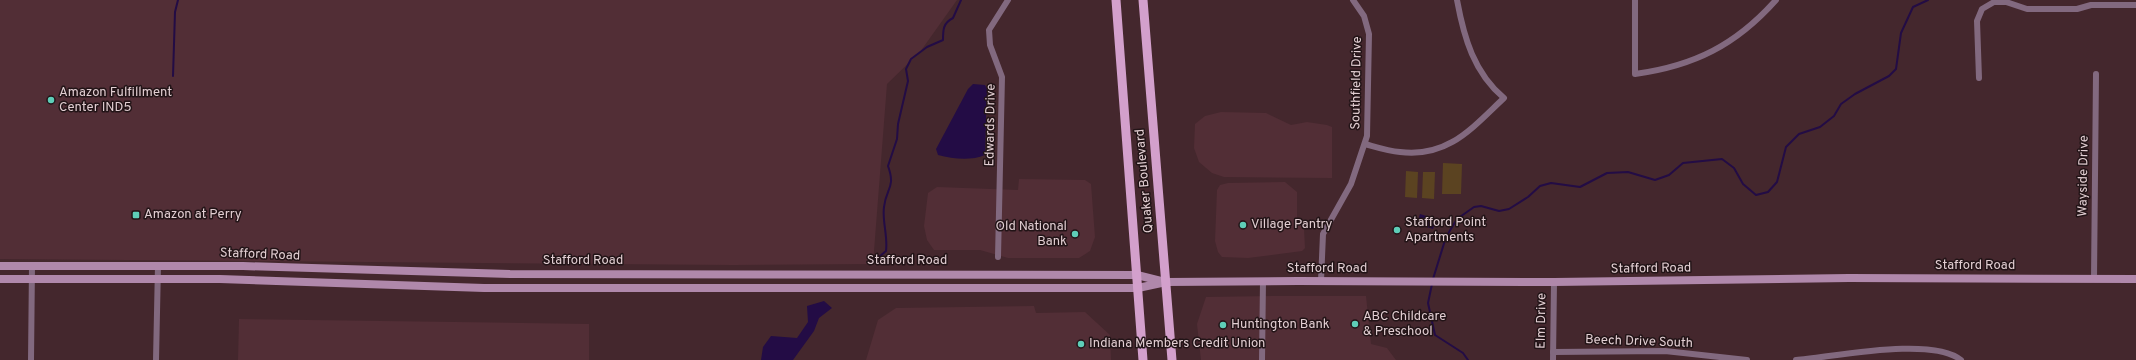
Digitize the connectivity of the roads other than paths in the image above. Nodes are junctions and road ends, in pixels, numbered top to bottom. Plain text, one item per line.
1 (1008, 0) edge
2 (1116, 0) edge
3 (1143, 0) edge
4 (1353, 0) edge
5 (1457, 0) edge
6 (1635, 0) edge
7 (1776, 0) edge
8 (2086, 3) edge
9 (2136, 5) edge
10 (2096, 74) dead end
11 (1980, 78) dead end
12 (1365, 144) junction
13 (998, 258) dead end
14 (32, 265) junction
15 (158, 265) junction
16 (0, 266) edge
17 (1137, 274) junction
18 (0, 279) edge
19 (32, 279) junction
20 (158, 279) junction
21 (2094, 279) junction
22 (2136, 279) edge
23 (1263, 281) junction
24 (1322, 281) junction
25 (1166, 282) junction
26 (1554, 282) junction
27 (1138, 288) junction
28 (1553, 352) junction
29 (31, 360) edge
30 (156, 360) edge
31 (1143, 360) edge
32 (1172, 360) edge
33 (1262, 360) edge
34 (1553, 360) edge
35 (1747, 360) edge
36 (1796, 360) edge
37 (1961, 360) edge

1 - 13 street, Edwards Drive
2 - 17 main road, Quaker Boulevard
3 - 25 main road, Quaker Boulevard
4 - 12 street, Southfield Drive
5 - 12 street
6 - 7 street
8 - 9 street
8 - 11 street
10 - 21 street, Wayside Drive
12 - 24 street, Southfield Drive
14 - 15 main road, Stafford Road
14 - 16 main road, Stafford Road
14 - 19 street
15 - 17 main road, Stafford Road
15 - 20 street
17 - 25 main road, Stafford Road
17 - 27 main road, Quaker Boulevard
18 - 19 main road, Stafford Road
19 - 20 main road, Stafford Road
19 - 29 street
20 - 27 main road, Stafford Road
20 - 30 street
21 - 22 main road, Stafford Road
21 - 26 main road, Stafford Road
23 - 24 main road, Stafford Road
23 - 25 main road, Stafford Road
23 - 33 street
24 - 26 main road, Stafford Road
25 - 27 main road, Stafford Road
25 - 32 main road, Quaker Boulevard
26 - 28 street, Elm Drive
27 - 31 main road, Quaker Boulevard
28 - 34 street, Elm Drive
28 - 35 street, Beech Drive South
36 - 37 street

